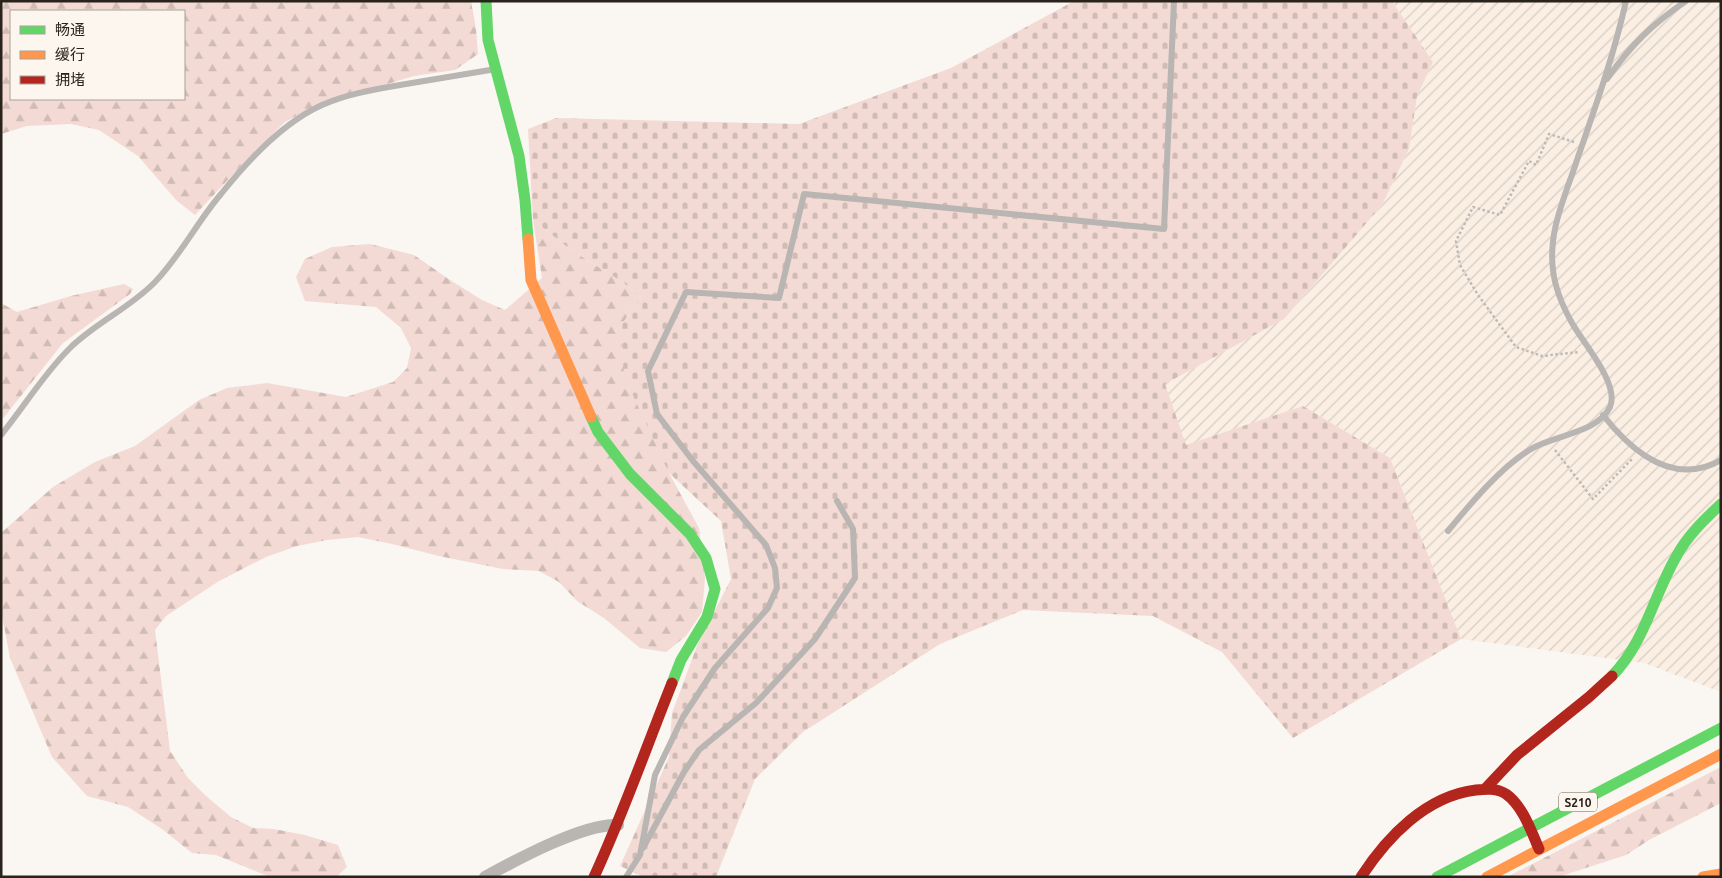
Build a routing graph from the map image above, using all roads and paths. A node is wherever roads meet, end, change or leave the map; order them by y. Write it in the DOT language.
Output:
graph roads {
  1 [pos="486,1"];
  2 [pos="1174,1"];
  3 [pos="1626,1"];
  4 [pos="1686,1"];
  5 [pos="497,69"];
  6 [pos="1602,86"];
  7 [pos="1582,144"];
  8 [pos="1589,351"];
  9 [pos="1603,415"];
  10 [pos="1,435"];
  11 [pos="1548,440"];
  12 [pos="1638,452"];
  13 [pos="1721,460"];
  14 [pos="837,500"];
  15 [pos="1721,504"];
  16 [pos="1448,531"];
  17 [pos="1721,728"];
  18 [pos="1721,754"];
  19 [pos="1486,789"];
  20 [pos="618,825"];
  21 [pos="1529,828"];
  22 [pos="1539,849"];
  23 [pos="640,855"];
  24 [pos="1721,874"];
  25 [pos="485,877"];
  26 [pos="594,877"];
  27 [pos="626,877"];
  28 [pos="1361,877"];
  29 [pos="1437,877"];
  30 [pos="1487,877"];
  31 [pos="1703,877"];
  1 -- 5 [label="street"];
  2 -- 23 [label="lane"];
  3 -- 6 [label="lane"];
  4 -- 6 [label="lane"];
  5 -- 10 [label="lane"];
  5 -- 20 [label="street"];
  6 -- 7 [label="lane"];
  7 -- 8 [label="lane"];
  7 -- 8 [label="path"];
  8 -- 9 [label="lane"];
  9 -- 11 [label="lane"];
  9 -- 12 [label="lane"];
  11 -- 12 [label="path"];
  11 -- 16 [label="lane"];
  12 -- 13 [label="lane"];
  14 -- 23 [label="lane"];
  15 -- 19 [label="street"];
  17 -- 21 [label="street, S210"];
  18 -- 22 [label="street, S210"];
  19 -- 21 [label="street"];
  19 -- 28 [label="street"];
  20 -- 25 [label="street"];
  20 -- 26 [label="street"];
  21 -- 22 [label="street"];
  21 -- 29 [label="street, S210"];
  22 -- 30 [label="street, S210"];
  23 -- 27 [label="lane"];
  24 -- 31 [label="street"];
}
